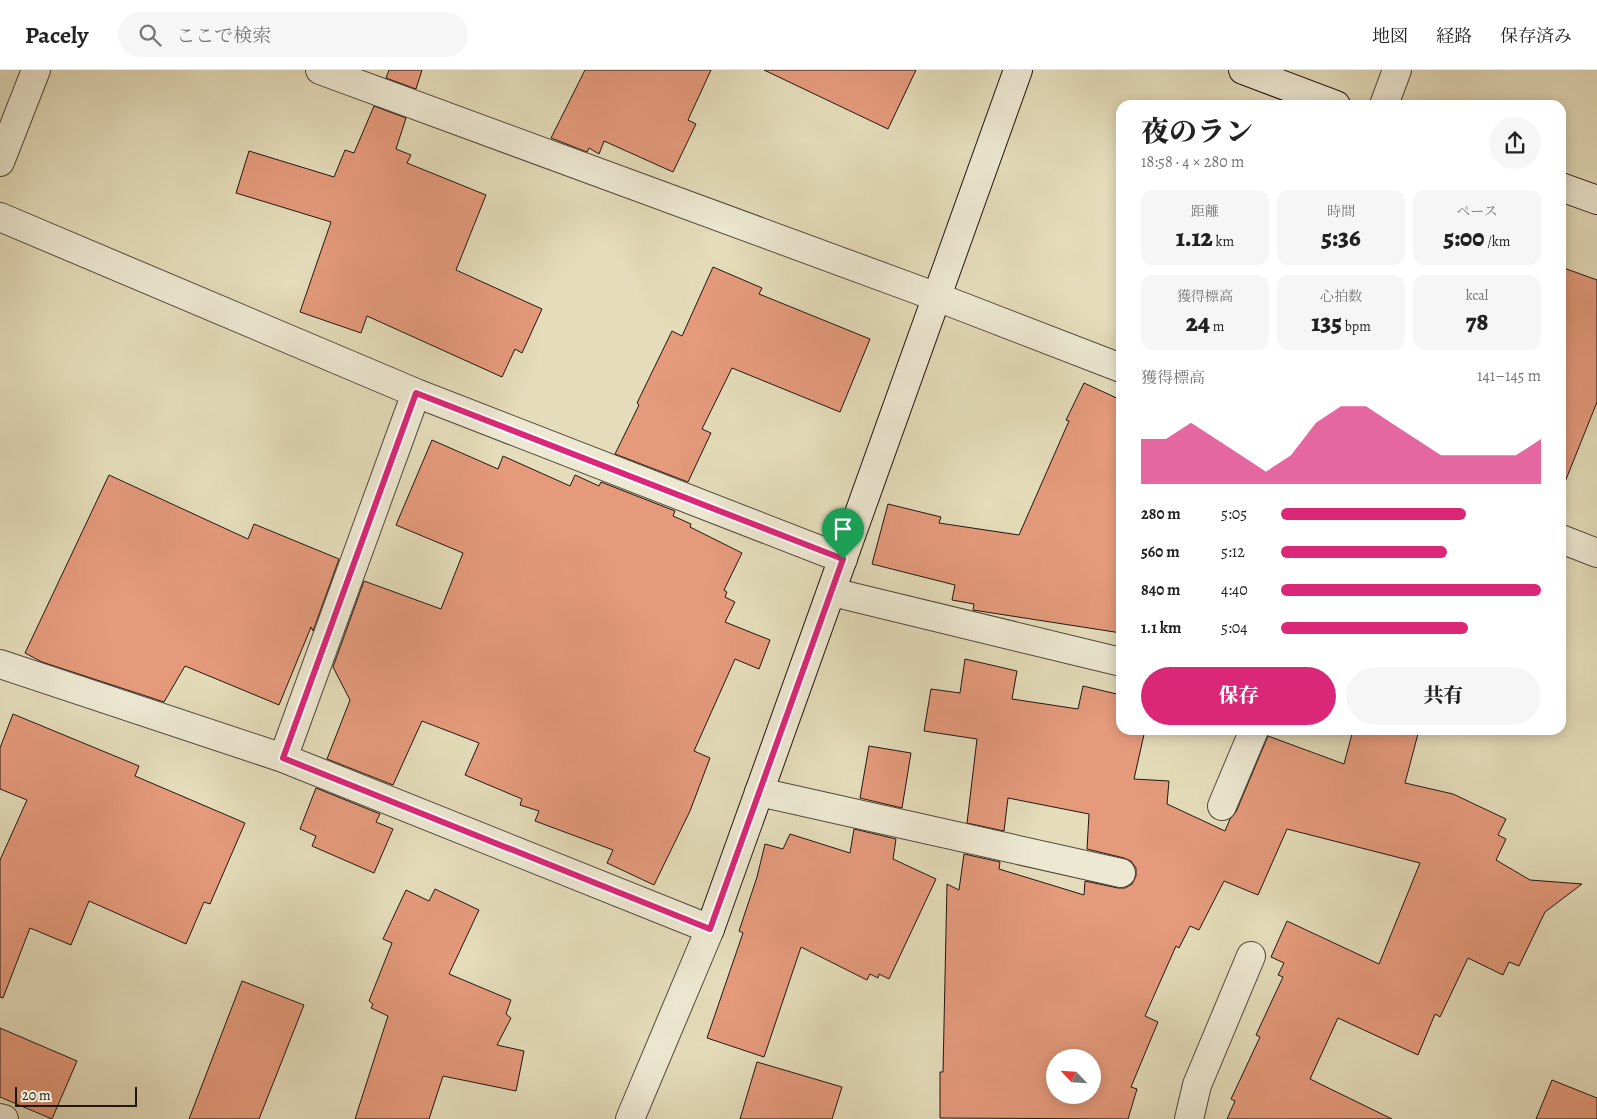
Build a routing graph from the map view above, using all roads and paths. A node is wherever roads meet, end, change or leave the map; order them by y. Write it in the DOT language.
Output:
graph roads {
  1 [pos="36,70"];
  2 [pos="320,70"];
  3 [pos="1018,70"];
  4 [pos="1242,70"];
  5 [pos="1397,70"];
  6 [pos="1323,100"];
  7 [pos="1386,100"];
  8 [pos="0,162"];
  9 [pos="1566,189"];
  10 [pos="1597,200"];
  11 [pos="0,216"];
  12 [pos="937,297"];
  13 [pos="1116,366"];
  14 [pos="416,393"];
  15 [pos="1566,541"];
  16 [pos="1597,553"];
  17 [pos="843,559"];
  18 [pos="832,592"];
  19 [pos="1116,661"];
  20 [pos="0,664"];
  21 [pos="1252,735"];
  22 [pos="283,758"];
  23 [pos="759,792"];
  24 [pos="1222,806"];
  25 [pos="1121,873"];
  26 [pos="710,929"];
  27 [pos="1251,956"];
  28 [pos="0,1118"];
  29 [pos="4,1119"];
  30 [pos="630,1119"];
  31 [pos="1189,1119"];
  1 -- 8 [label="street"];
  2 -- 12 [label="street"];
  3 -- 12 [label="street"];
  4 -- 6 [label="street"];
  5 -- 7 [label="street"];
  9 -- 10 [label="street"];
  11 -- 14 [label="street"];
  12 -- 13 [label="street"];
  12 -- 17 [label="street"];
  14 -- 17 [label="street"];
  14 -- 22 [label="street"];
  15 -- 16 [label="street"];
  17 -- 18 [label="street"];
  18 -- 19 [label="street"];
  18 -- 23 [label="street"];
  20 -- 22 [label="street"];
  21 -- 24 [label="street"];
  22 -- 26 [label="street"];
  23 -- 25 [label="street"];
  23 -- 26 [label="street"];
  26 -- 30 [label="street"];
  27 -- 31 [label="street"];
  28 -- 29 [label="street"];
}
